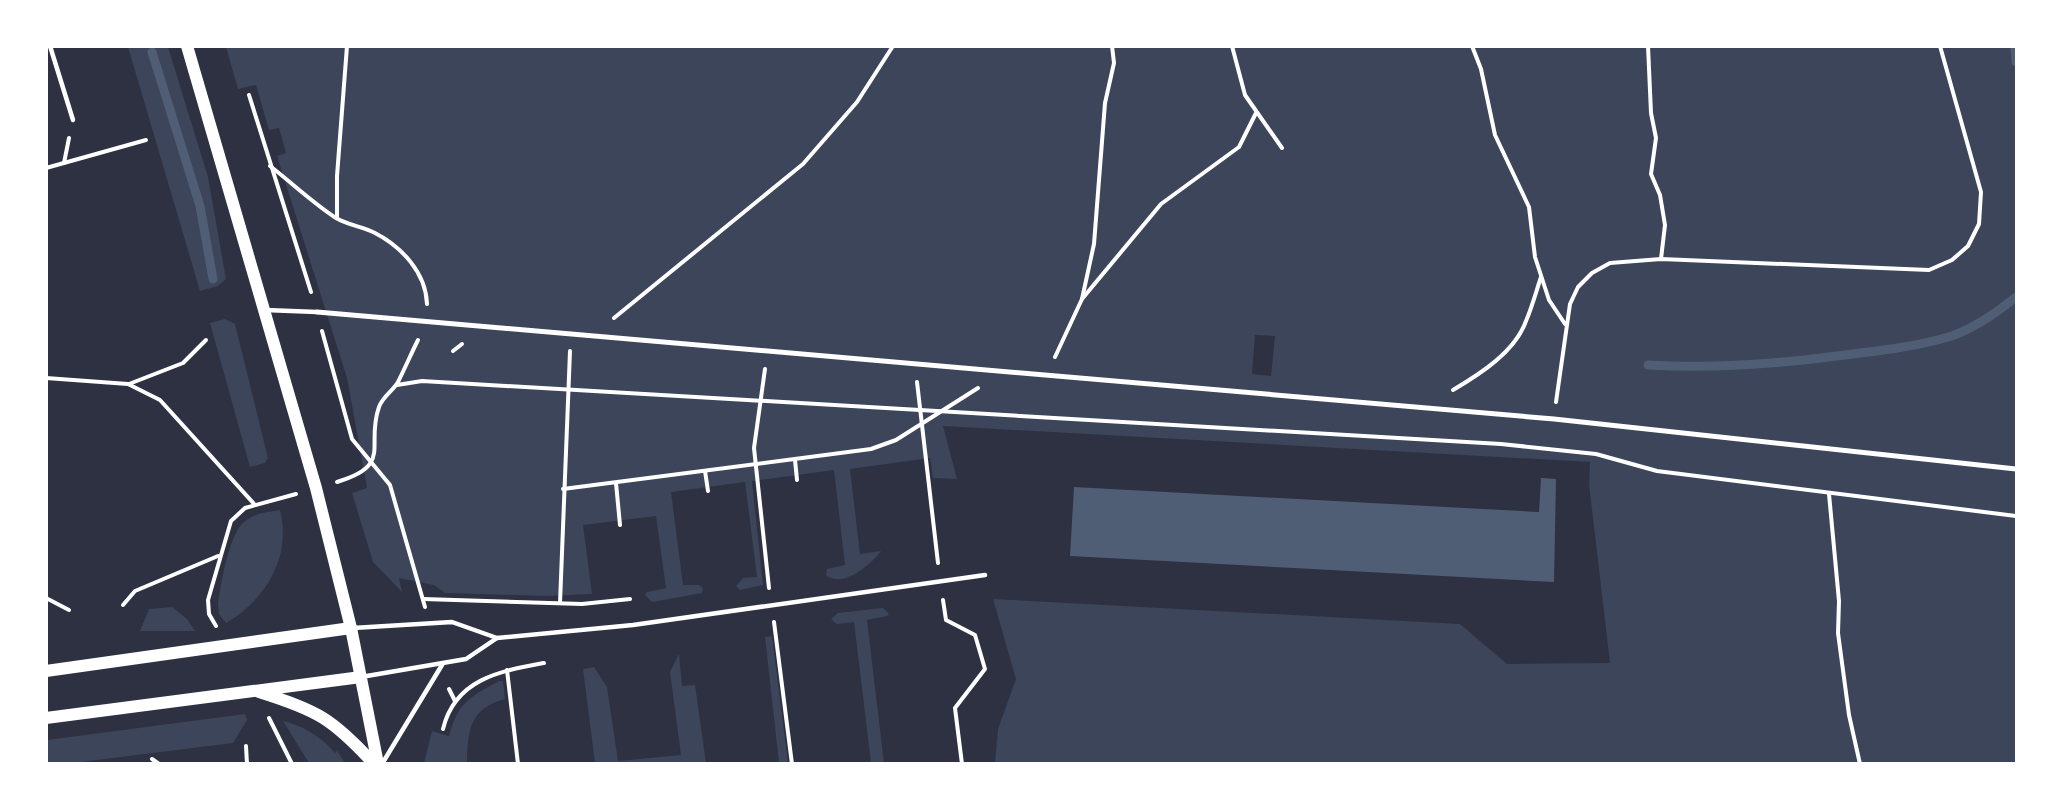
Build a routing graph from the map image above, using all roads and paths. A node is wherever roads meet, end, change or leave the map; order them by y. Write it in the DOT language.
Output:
graph roads {
  1 [pos="50,46"];
  2 [pos="187,46"];
  3 [pos="347,46"];
  4 [pos="893,46"];
  5 [pos="1112,46"];
  6 [pos="1232,46"];
  7 [pos="1472,46"];
  8 [pos="1648,46"];
  9 [pos="1940,46"];
  10 [pos="249,95"];
  11 [pos="1256,112"];
  12 [pos="72,120"];
  13 [pos="146,140"];
  14 [pos="1282,148"];
  15 [pos="64,163"];
  16 [pos="270,166"];
  17 [pos="46,168"];
  18 [pos="337,219"];
  19 [pos="1661,260"];
  20 [pos="1541,277"];
  21 [pos="1082,299"];
  22 [pos="265,310"];
  23 [pos="317,312"];
  24 [pos="427,320"];
  25 [pos="1566,325"];
  26 [pos="571,333"];
  27 [pos="593,335"];
  28 [pos="206,340"];
  29 [pos="768,350"];
  30 [pos="1003,372"];
  31 [pos="1049,375"];
  32 [pos="46,378"];
  33 [pos="128,384"];
  34 [pos="397,385"];
  35 [pos="567,390"];
  36 [pos="760,400"];
  37 [pos="1425,408"];
  38 [pos="944,410"];
  39 [pos="1554,419"];
  40 [pos="795,460"];
  41 [pos="372,463"];
  42 [pos="755,465"];
  43 [pos="2016,469"];
  44 [pos="705,471"];
  45 [pos="797,480"];
  46 [pos="341,481"];
  47 [pos="616,483"];
  48 [pos="563,489"];
  49 [pos="708,491"];
  50 [pos="1829,494"];
  51 [pos="278,499"];
  52 [pos="255,505"];
  53 [pos="2016,516"];
  54 [pos="620,525"];
  55 [pos="219,556"];
  56 [pos="985,575"];
  57 [pos="46,598"];
  58 [pos="423,599"];
  59 [pos="630,599"];
  60 [pos="560,603"];
  61 [pos="123,604"];
  62 [pos="771,605"];
  63 [pos="69,610"];
  64 [pos="429,621"];
  65 [pos="351,628"];
  66 [pos="497,638"];
  67 [pos="229,645"];
  68 [pos="544,663"];
  69 [pos="442,665"];
  70 [pos="507,670"];
  71 [pos="46,671"];
  72 [pos="361,677"];
  73 [pos="255,691"];
  74 [pos="455,701"];
  75 [pos="46,718"];
  76 [pos="443,729"];
  77 [pos="281,741"];
  78 [pos="246,746"];
  79 [pos="246,755"];
  80 [pos="152,759"];
  81 [pos="159,764"];
  82 [pos="241,764"];
  83 [pos="247,764"];
  84 [pos="292,764"];
  85 [pos="378,764"];
  86 [pos="518,764"];
  87 [pos="792,764"];
  88 [pos="1860,764"];
  1 -- 12 [label="lane"];
  2 -- 22 [label="main road"];
  3 -- 18 [label="path"];
  4 -- 27 [label="path"];
  5 -- 21 [label="path"];
  6 -- 11 [label="path"];
  7 -- 20 [label="path"];
  8 -- 19 [label="path"];
  9 -- 19 [label="path"];
  10 -- 16 [label="path"];
  11 -- 14 [label="path"];
  11 -- 21 [label="path"];
  12 -- 15 [label="path"];
  13 -- 15 [label="path"];
  15 -- 17 [label="path"];
  16 -- 18 [label="path"];
  16 -- 23 [label="path"];
  18 -- 24 [label="path"];
  19 -- 25 [label="path"];
  20 -- 25 [label="path"];
  20 -- 37 [label="path"];
  21 -- 31 [label="path"];
  22 -- 23 [label="lane"];
  22 -- 65 [label="main road"];
  23 -- 24 [label="street"];
  23 -- 41 [label="path"];
  24 -- 26 [label="street"];
  24 -- 34 [label="path"];
  25 -- 39 [label="path"];
  26 -- 27 [label="street"];
  26 -- 35 [label="path"];
  27 -- 29 [label="street"];
  28 -- 33 [label="path"];
  29 -- 30 [label="street"];
  29 -- 36 [label="path"];
  30 -- 31 [label="street"];
  30 -- 38 [label="path"];
  31 -- 37 [label="street"];
  32 -- 33 [label="path"];
  33 -- 52 [label="path"];
  34 -- 35 [label="path"];
  34 -- 41 [label="path"];
  35 -- 36 [label="path"];
  35 -- 48 [label="path"];
  36 -- 38 [label="path"];
  36 -- 42 [label="path"];
  37 -- 39 [label="street"];
  38 -- 40 [label="path"];
  38 -- 50 [label="path"];
  39 -- 43 [label="street"];
  40 -- 42 [label="path"];
  40 -- 45 [label="path"];
  41 -- 46 [label="path"];
  41 -- 58 [label="path"];
  42 -- 44 [label="path"];
  42 -- 62 [label="path"];
  44 -- 47 [label="path"];
  44 -- 49 [label="path"];
  47 -- 48 [label="path"];
  47 -- 54 [label="path"];
  48 -- 60 [label="path"];
  50 -- 53 [label="path"];
  50 -- 88 [label="path"];
  51 -- 52 [label="path"];
  52 -- 55 [label="path"];
  55 -- 61 [label="path"];
  55 -- 67 [label="path"];
  56 -- 62 [label="lane"];
  57 -- 63 [label="path"];
  58 -- 60 [label="path"];
  58 -- 64 [label="path"];
  59 -- 60 [label="path"];
  62 -- 66 [label="lane"];
  62 -- 87 [label="path"];
  64 -- 65 [label="lane"];
  64 -- 66 [label="lane"];
  65 -- 67 [label="main road"];
  65 -- 72 [label="main road"];
  66 -- 69 [label="lane"];
  67 -- 71 [label="main road"];
  68 -- 70 [label="path"];
  69 -- 72 [label="lane"];
  69 -- 74 [label="path"];
  69 -- 85 [label="lane"];
  70 -- 74 [label="path"];
  70 -- 86 [label="path"];
  72 -- 73 [label="main road"];
  72 -- 85 [label="main road"];
  73 -- 75 [label="main road"];
  73 -- 85 [label="main road"];
  74 -- 76 [label="path"];
  77 -- 84 [label="path"];
  78 -- 79 [label="path"];
  79 -- 82 [label="path"];
  79 -- 83 [label="path"];
  80 -- 81 [label="path"];
}
